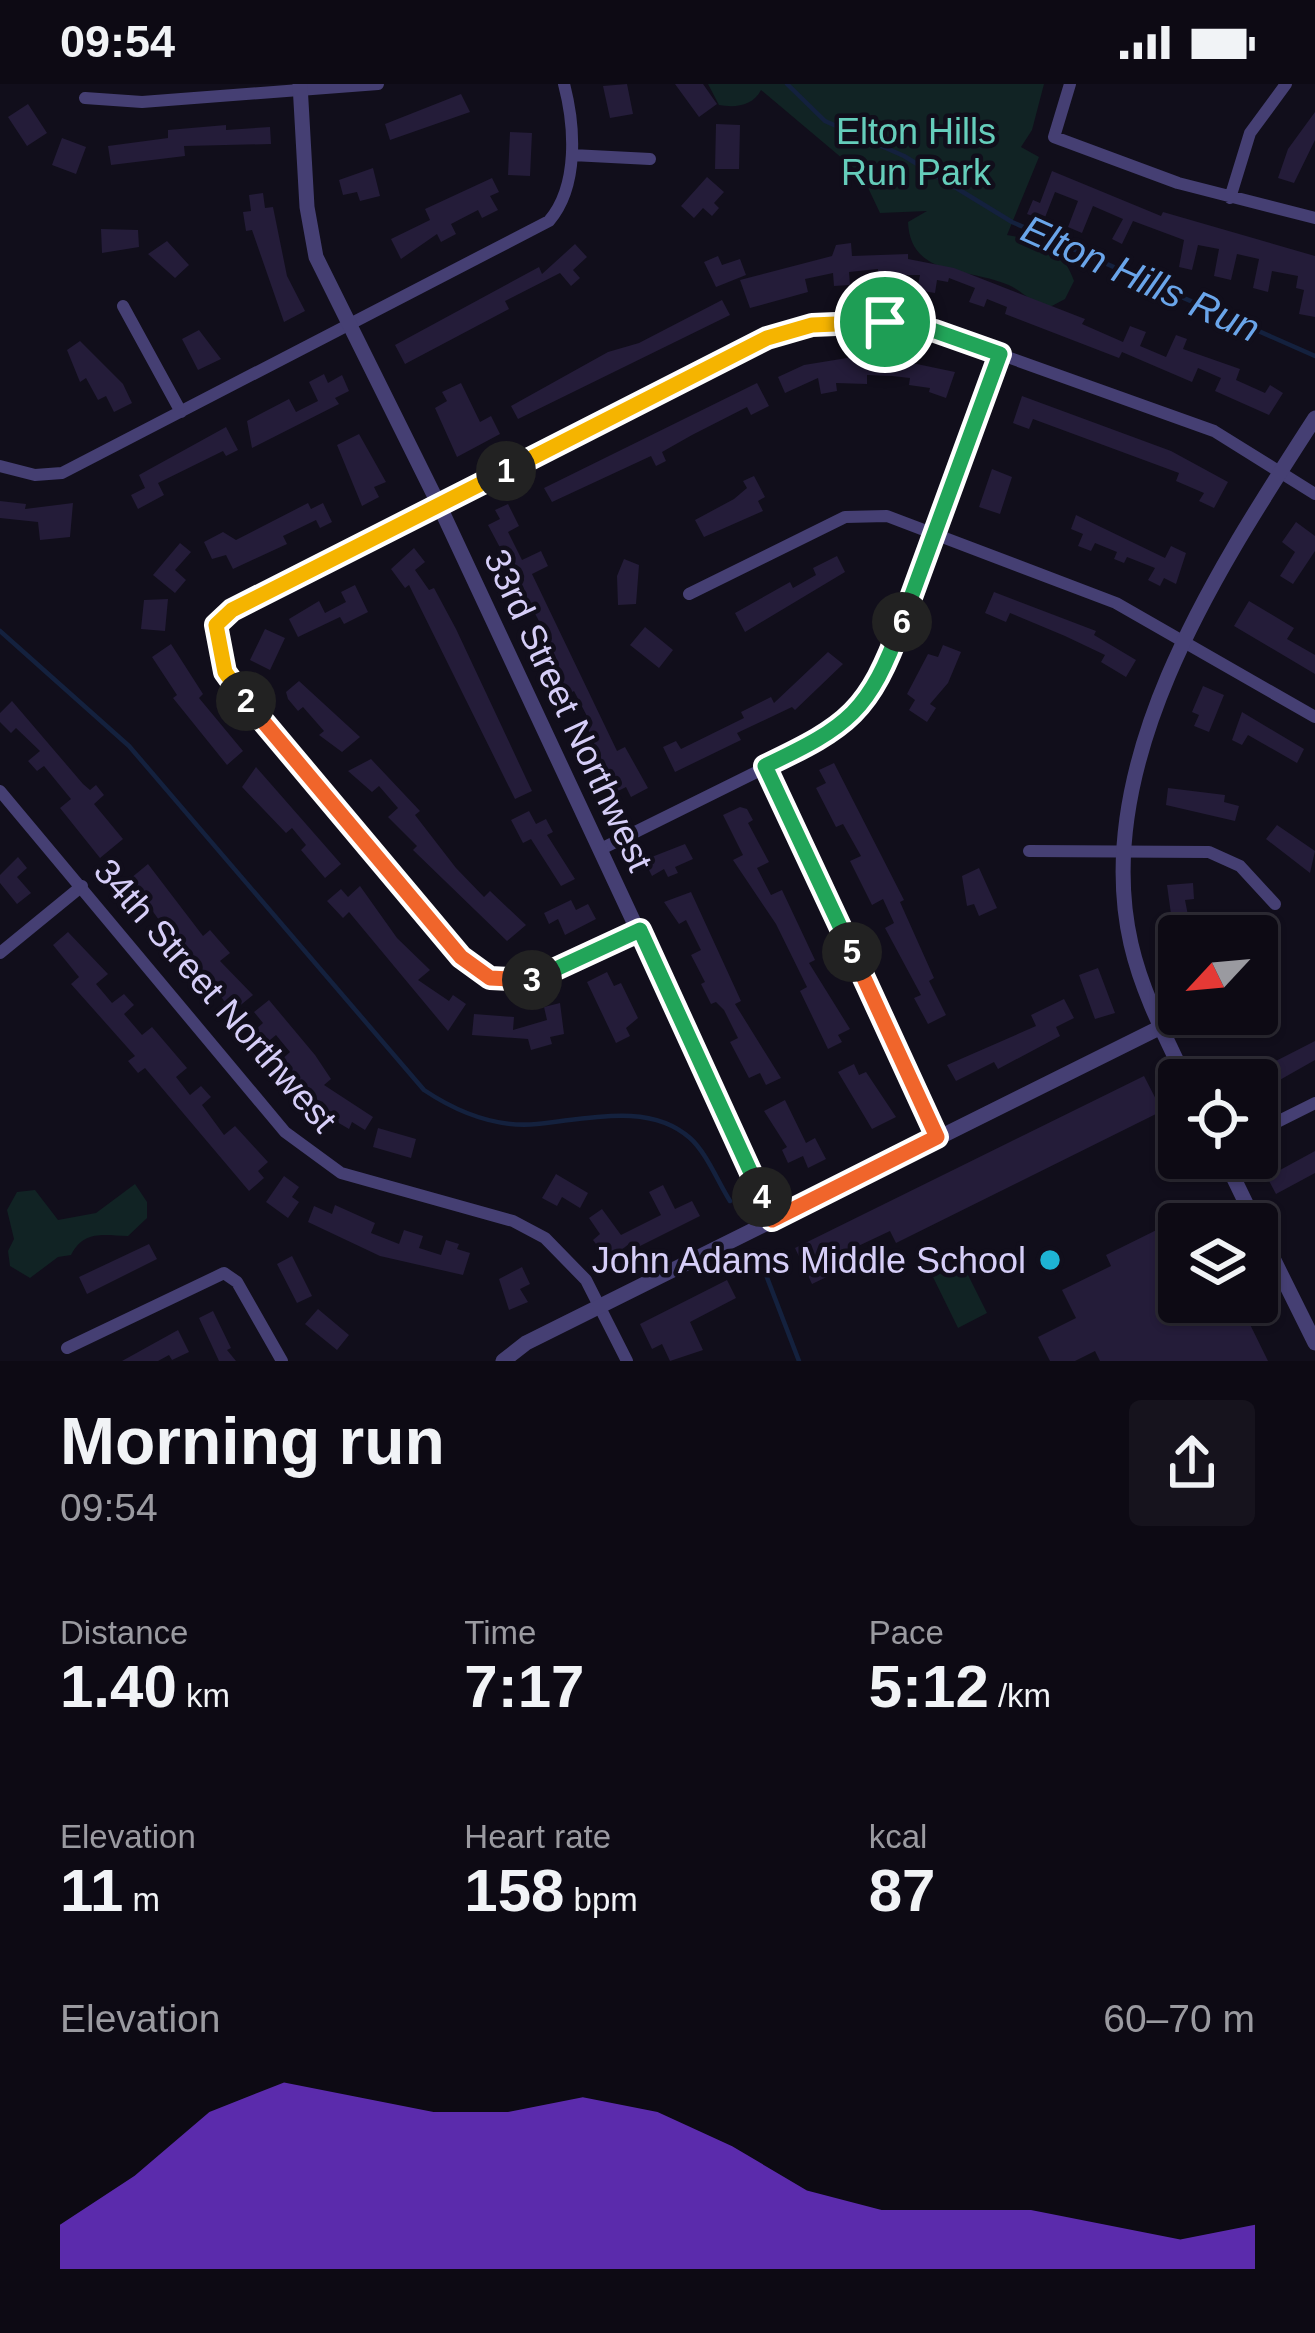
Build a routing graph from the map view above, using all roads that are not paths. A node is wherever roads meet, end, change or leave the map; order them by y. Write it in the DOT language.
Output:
graph roads {
  1 [pos="378,84"];
  2 [pos="564,84"];
  3 [pos="1070,84"];
  4 [pos="1286,84"];
  5 [pos="300,87"];
  6 [pos="85,98"];
  7 [pos="572,154"];
  8 [pos="650,158"];
  9 [pos="1230,198"];
  10 [pos="1315,218"];
  11 [pos="123,306"];
  12 [pos="350,327"];
  13 [pos="1000,354"];
  14 [pos="181,412"];
  15 [pos="1315,418"];
  16 [pos="0,466"];
  17 [pos="1281,471"];
  18 [pos="1315,494"];
  19 [pos="439,505"];
  20 [pos="934,532"];
  21 [pos="689,595"];
  22 [pos="1186,640"];
  23 [pos="1315,717"];
  24 [pos="765,766"];
  25 [pos="0,791"];
  26 [pos="602,849"];
  27 [pos="1124,850"];
  28 [pos="1029,851"];
  29 [pos="82,886"];
  30 [pos="1275,904"];
  31 [pos="640,930"];
  32 [pos="0,953"];
  33 [pos="1158,1019"];
  34 [pos="1158,1028"];
  35 [pos="1315,1103"];
  36 [pos="1278,1122"];
  37 [pos="937,1137"];
  38 [pos="772,1220"];
  39 [pos="1278,1260"];
  40 [pos="601,1306"];
  41 [pos="1307,1308"];
  42 [pos="1315,1343"];
  43 [pos="68,1348"];
  44 [pos="282,1361"];
  45 [pos="503,1361"];
  46 [pos="627,1361"];
  1 -- 5 [label="street"];
  2 -- 7 [label="street"];
  3 -- 9 [label="street"];
  4 -- 9 [label="street"];
  5 -- 6 [label="street"];
  5 -- 12 [label="street, 33rd Street Northwest"];
  7 -- 8 [label="street"];
  7 -- 12 [label="street"];
  9 -- 10 [label="street"];
  11 -- 14 [label="street"];
  12 -- 14 [label="street"];
  12 -- 19 [label="street, 33rd Street Northwest"];
  13 -- 17 [label="street"];
  13 -- 19 [label="street"];
  13 -- 20 [label="street"];
  14 -- 16 [label="street"];
  15 -- 17 [label="street"];
  17 -- 18 [label="street"];
  17 -- 22 [label="street"];
  19 -- 26 [label="street, 33rd Street Northwest"];
  19 -- 31 [label="street"];
  20 -- 21 [label="street"];
  20 -- 22 [label="street"];
  20 -- 24 [label="street"];
  22 -- 23 [label="street"];
  22 -- 27 [label="street"];
  24 -- 26 [label="street"];
  24 -- 37 [label="street"];
  25 -- 29 [label="street, 34th Street Northwest"];
  26 -- 31 [label="street, 33rd Street Northwest"];
  27 -- 28 [label="street"];
  27 -- 30 [label="street"];
  27 -- 33 [label="street"];
  29 -- 32 [label="street"];
  29 -- 40 [label="street, 34th Street Northwest"];
  31 -- 38 [label="street, 33rd Street Northwest"];
  34 -- 37 [label="street"];
  35 -- 36 [label="street"];
  37 -- 38 [label="street"];
  38 -- 40 [label="street"];
  39 -- 41 [label="street"];
  40 -- 45 [label="street"];
  40 -- 46 [label="street, 34th Street Northwest"];
  41 -- 42 [label="street"];
  43 -- 44 [label="street"];
}
